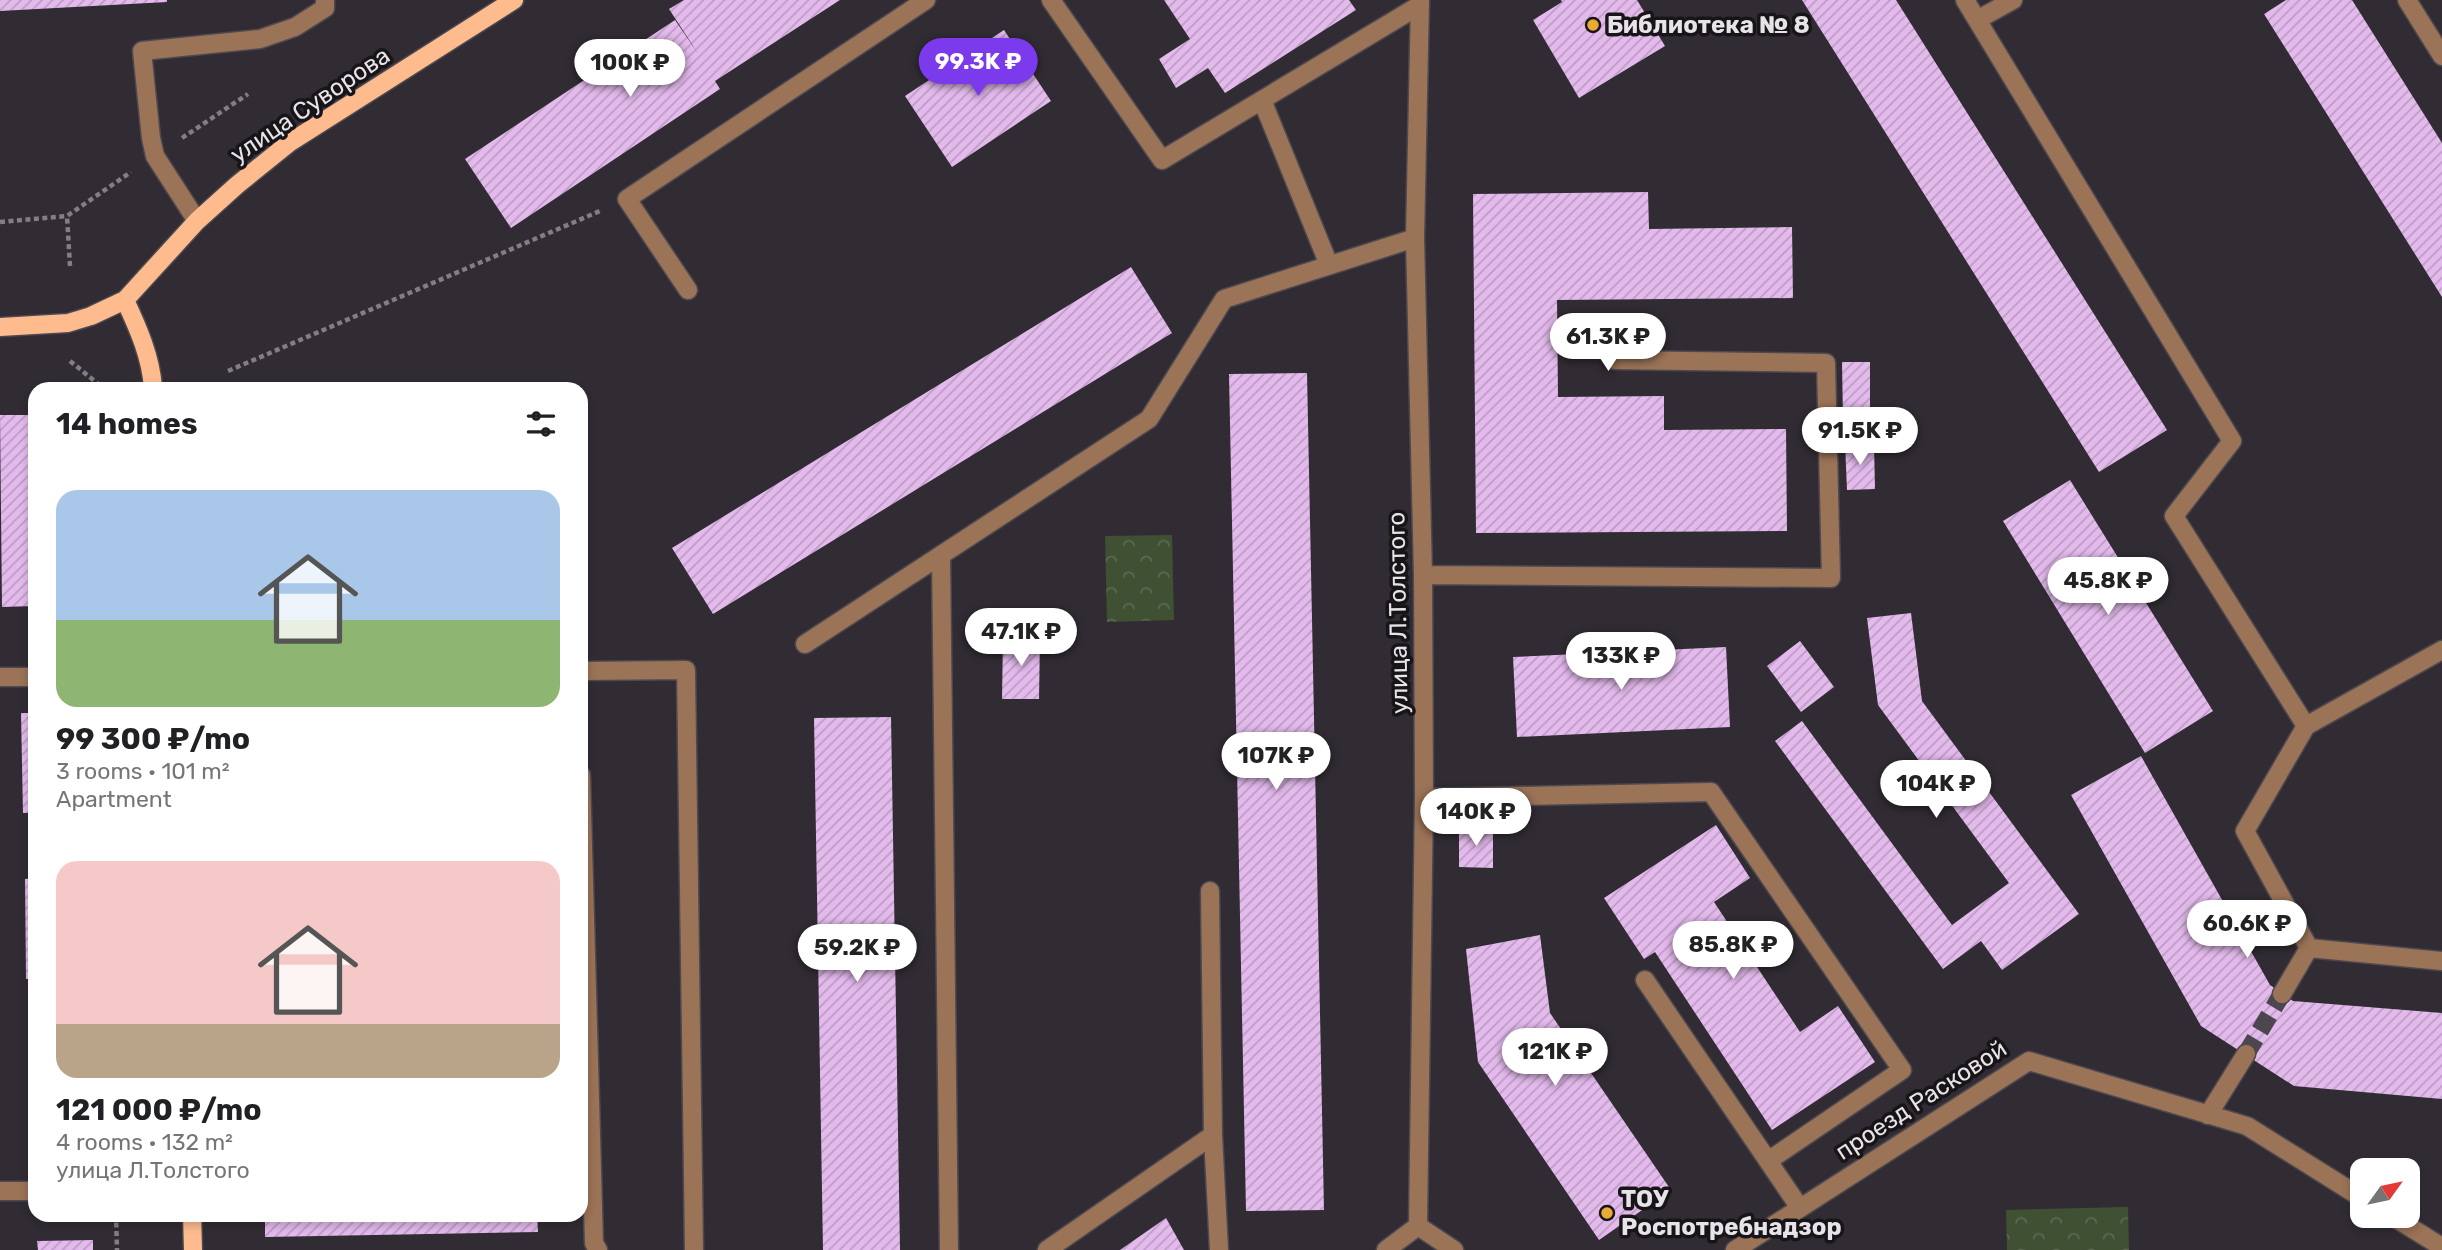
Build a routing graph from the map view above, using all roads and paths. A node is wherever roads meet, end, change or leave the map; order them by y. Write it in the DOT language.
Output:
graph roads {
  1 [pos="325,0"];
  2 [pos="514,0"];
  3 [pos="926,0"];
  4 [pos="1051,0"];
  5 [pos="1965,0"];
  6 [pos="2012,0"];
  7 [pos="2407,0"];
  8 [pos="1420,3"];
  9 [pos="1977,20"];
  10 [pos="2442,56"];
  11 [pos="1262,100"];
  12 [pos="626,199"];
  13 [pos="67,216"];
  14 [pos="197,221"];
  15 [pos="0,222"];
  16 [pos="1415,238"];
  17 [pos="1329,265"];
  18 [pos="688,290"];
  19 [pos="125,300"];
  20 [pos="0,327"];
  21 [pos="1615,360"];
  22 [pos="70,361"];
  23 [pos="228,371"];
  24 [pos="96,382"];
  25 [pos="152,382"];
  26 [pos="941,555"];
  27 [pos="1423,576"];
  28 [pos="805,644"];
  29 [pos="2442,650"];
  30 [pos="588,671"];
  31 [pos="0,677"];
  32 [pos="28,677"];
  33 [pos="2306,726"];
  34 [pos="1424,798"];
  35 [pos="1210,891"];
  36 [pos="2309,948"];
  37 [pos="2442,961"];
  38 [pos="1645,980"];
  39 [pos="2282,994"];
  40 [pos="588,1027"];
  41 [pos="2246,1054"];
  42 [pos="2208,1115"];
  43 [pos="1213,1135"];
  44 [pos="1768,1161"];
  45 [pos="2350,1190"];
  46 [pos="0,1191"];
  47 [pos="28,1191"];
  48 [pos="1800,1208"];
  49 [pos="116,1222"];
  50 [pos="192,1222"];
  51 [pos="1418,1226"];
  52 [pos="2411,1228"];
  53 [pos="2442,1248"];
  54 [pos="117,1250"];
  55 [pos="193,1250"];
  56 [pos="598,1250"];
  57 [pos="694,1250"];
  58 [pos="949,1250"];
  59 [pos="1047,1250"];
  60 [pos="1219,1250"];
  61 [pos="1386,1250"];
  62 [pos="1454,1250"];
  63 [pos="1735,1250"];
  1 -- 14 [label="street"];
  2 -- 14 [label="main road, улица Суворова"];
  3 -- 12 [label="street"];
  4 -- 11 [label="street"];
  5 -- 9 [label="street"];
  6 -- 9 [label="street"];
  7 -- 10 [label="street"];
  8 -- 11 [label="street"];
  8 -- 16 [label="street, улица Л.Толстого"];
  9 -- 33 [label="street"];
  11 -- 17 [label="street"];
  12 -- 18 [label="street"];
  12 -- 23 [label="path"];
  13 -- 15 [label="path"];
  14 -- 19 [label="main road, улица Суворова"];
  16 -- 17 [label="street"];
  16 -- 27 [label="street, улица Л.Толстого"];
  17 -- 26 [label="street"];
  19 -- 20 [label="main road, улица Суворова"];
  19 -- 25 [label="main road"];
  21 -- 27 [label="street"];
  22 -- 24 [label="path"];
  26 -- 28 [label="street"];
  26 -- 58 [label="street"];
  27 -- 34 [label="street, улица Л.Толстого"];
  29 -- 33 [label="street"];
  30 -- 57 [label="street"];
  31 -- 32 [label="street"];
  33 -- 36 [label="street"];
  34 -- 44 [label="street"];
  34 -- 51 [label="street, улица Л.Толстого"];
  35 -- 43 [label="street"];
  36 -- 37 [label="street"];
  36 -- 39 [label="street"];
  38 -- 44 [label="street"];
  40 -- 56 [label="street"];
  41 -- 42 [label="street"];
  42 -- 45 [label="street"];
  42 -- 48 [label="street, проезд Расковой"];
  43 -- 59 [label="street"];
  43 -- 60 [label="street"];
  44 -- 48 [label="street"];
  46 -- 47 [label="street"];
  48 -- 63 [label="street, проезд Расковой"];
  49 -- 54 [label="path"];
  50 -- 55 [label="main road"];
  51 -- 61 [label="street"];
  51 -- 62 [label="street"];
  52 -- 53 [label="street"];
}
